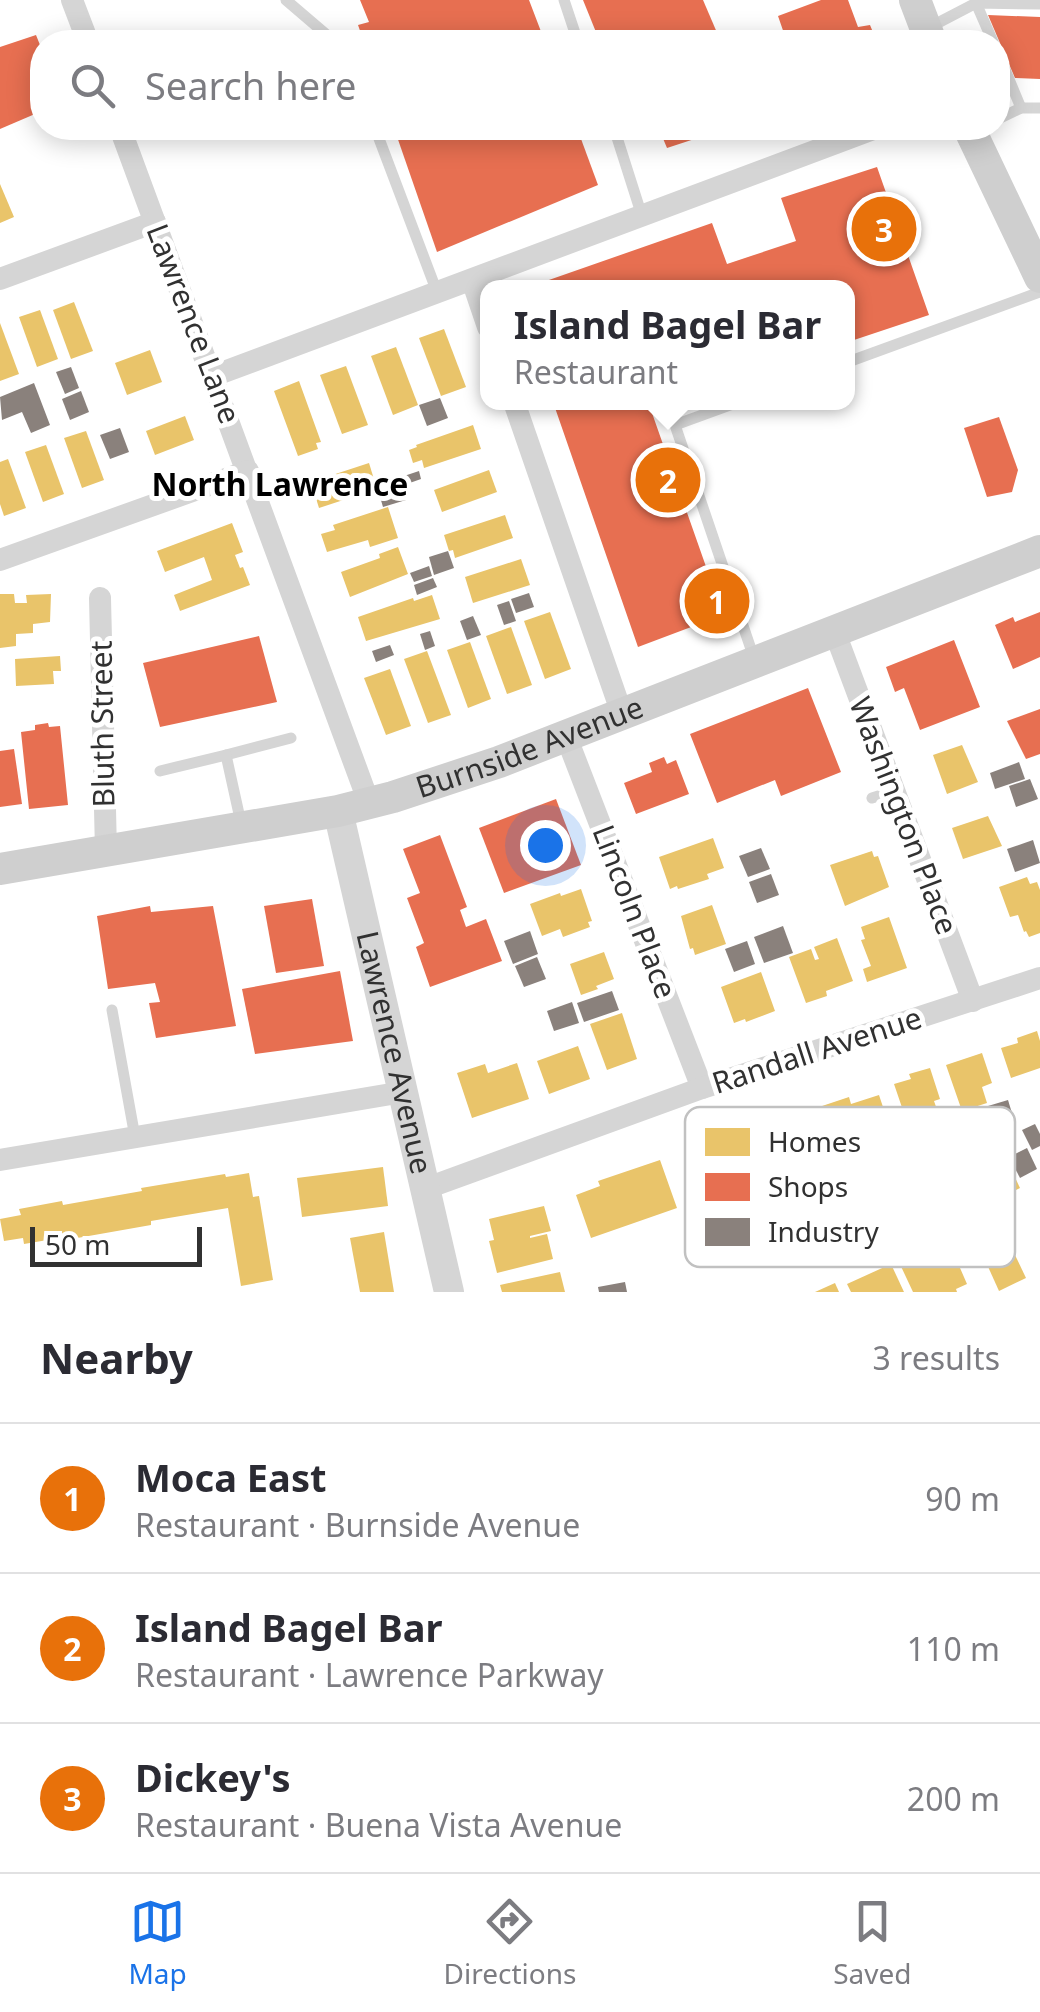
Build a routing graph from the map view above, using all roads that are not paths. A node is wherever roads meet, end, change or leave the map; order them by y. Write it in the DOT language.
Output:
graph roads {
  1 [pos="72,0"];
  2 [pos="286,0"];
  3 [pos="564,0"];
  4 [pos="976,3"];
  5 [pos="1040,4"];
  6 [pos="924,24"];
  7 [pos="83,30"];
  8 [pos="321,30"];
  9 [pos="574,30"];
  10 [pos="988,30"];
  11 [pos="1010,80"];
  12 [pos="1022,108"];
  13 [pos="1040,108"];
  14 [pos="1010,113"];
  15 [pos="124,140"];
  16 [pos="380,140"];
  17 [pos="618,140"];
  18 [pos="844,140"];
  19 [pos="985,140"];
  20 [pos="642,216"];
  21 [pos="155,222"];
  22 [pos="1040,277"];
  23 [pos="0,279"];
  24 [pos="472,280"];
  25 [pos="438,292"];
  26 [pos="1040,292"];
  27 [pos="480,303"];
  28 [pos="855,359"];
  29 [pos="213,376"];
  30 [pos="517,410"];
  31 [pos="716,410"];
  32 [pos="248,471"];
  33 [pos="1040,551"];
  34 [pos="0,560"];
  35 [pos="100,598"];
  36 [pos="834,630"];
  37 [pos="755,661"];
  38 [pos="622,714"];
  39 [pos="566,736"];
  40 [pos="292,738"];
  41 [pos="226,756"];
  42 [pos="160,771"];
  43 [pos="354,807"];
  44 [pos="242,828"];
  45 [pos="106,850"];
  46 [pos="0,869"];
  47 [pos="1040,978"];
  48 [pos="973,1001"];
  49 [pos="112,1010"];
  50 [pos="702,1088"];
  51 [pos="403,1092"];
  52 [pos="135,1137"];
  53 [pos="0,1160"];
  54 [pos="426,1188"];
  55 [pos="449,1292"];
  1 -- 7 [label="street"];
  2 -- 8 [label="lane"];
  3 -- 9 [label="lane"];
  4 -- 5 [label="lane"];
  4 -- 6 [label="lane"];
  4 -- 10 [label="lane"];
  11 -- 12 [label="lane"];
  12 -- 13 [label="lane"];
  12 -- 14 [label="lane"];
  15 -- 21 [label="street, Lawrence Lane"];
  16 -- 25 [label="lane"];
  17 -- 20 [label="lane"];
  18 -- 20 [label="street"];
  19 -- 22 [label="main road"];
  20 -- 24 [label="street"];
  21 -- 23 [label="street"];
  21 -- 29 [label="street, Lawrence Lane"];
  24 -- 25 [label="street"];
  24 -- 27 [label="street"];
  25 -- 29 [label="street"];
  26 -- 28 [label="lane"];
  29 -- 32 [label="street, Lawrence Lane"];
  30 -- 38 [label="street"];
  31 -- 37 [label="lane"];
  32 -- 34 [label="street"];
  32 -- 43 [label="street, Lawrence Lane"];
  33 -- 36 [label="main road, Burnside Avenue"];
  35 -- 45 [label="street, Bluth Street"];
  36 -- 37 [label="main road, Burnside Avenue"];
  36 -- 48 [label="street, Washington Place"];
  37 -- 38 [label="main road, Burnside Avenue"];
  38 -- 39 [label="main road, Burnside Avenue"];
  39 -- 43 [label="main road, Burnside Avenue"];
  39 -- 50 [label="street, Lincoln Place"];
  40 -- 41 [label="lane"];
  41 -- 42 [label="lane"];
  41 -- 44 [label="lane"];
  43 -- 44 [label="main road, Burnside Avenue"];
  43 -- 51 [label="street, Lawrence Avenue"];
  44 -- 45 [label="main road, Burnside Avenue"];
  45 -- 46 [label="main road, Burnside Avenue"];
  47 -- 48 [label="street, Randall Avenue"];
  48 -- 50 [label="street, Randall Avenue"];
  49 -- 52 [label="lane"];
  50 -- 54 [label="street, Randall Avenue"];
  51 -- 52 [label="street"];
  51 -- 54 [label="street, Lawrence Avenue"];
  52 -- 53 [label="street"];
  54 -- 55 [label="street, Lawrence Avenue"];
}
